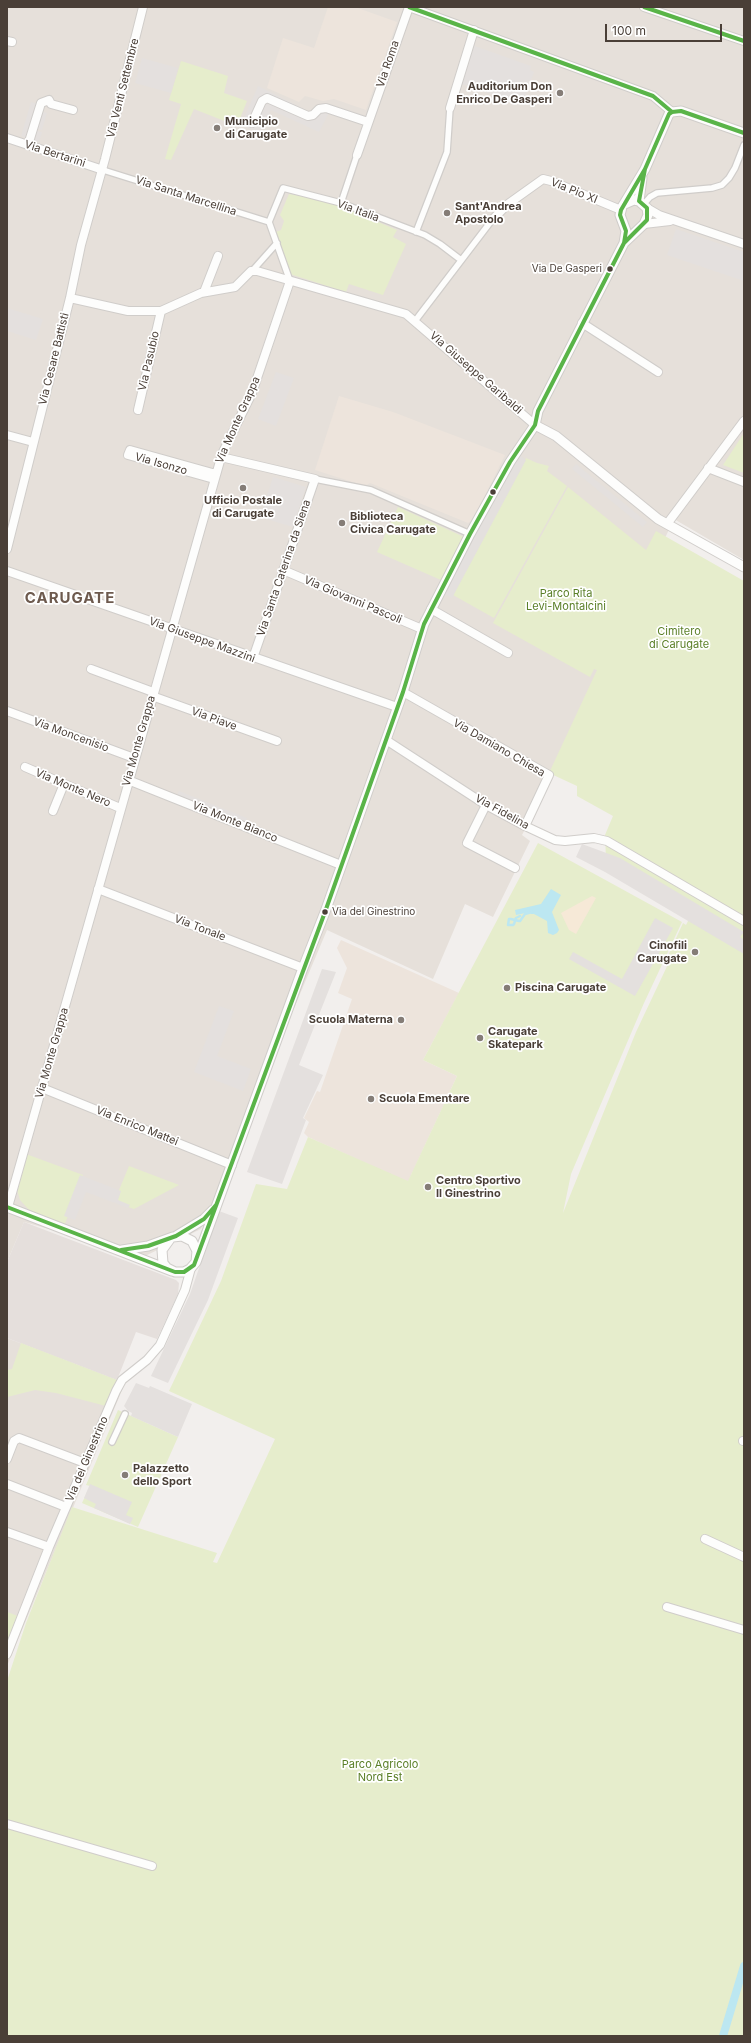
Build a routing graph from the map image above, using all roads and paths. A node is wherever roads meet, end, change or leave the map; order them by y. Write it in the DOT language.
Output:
graph roads {
  1 [pos="143,7"];
  2 [pos="409,7"];
  3 [pos="644,7"];
  4 [pos="474,30"];
  5 [pos="744,41"];
  6 [pos="450,108"];
  7 [pos="73,110"];
  8 [pos="672,112"];
  9 [pos="368,122"];
  10 [pos="252,123"];
  11 [pos="744,133"];
  12 [pos="7,138"];
  13 [pos="28,145"];
  14 [pos="744,145"];
  15 [pos="357,155"];
  16 [pos="645,169"];
  17 [pos="103,170"];
  18 [pos="341,204"];
  19 [pos="643,204"];
  20 [pos="623,207"];
  21 [pos="492,220"];
  22 [pos="674,220"];
  23 [pos="269,222"];
  24 [pos="625,224"];
  25 [pos="642,226"];
  26 [pos="416,232"];
  27 [pos="276,243"];
  28 [pos="624,243"];
  29 [pos="744,244"];
  30 [pos="218,256"];
  31 [pos="461,260"];
  32 [pos="253,270"];
  33 [pos="290,281"];
  34 [pos="204,292"];
  35 [pos="70,298"];
  36 [pos="161,311"];
  37 [pos="415,321"];
  38 [pos="582,322"];
  39 [pos="658,372"];
  40 [pos="138,410"];
  41 [pos="744,422"];
  42 [pos="535,425"];
  43 [pos="7,435"];
  44 [pos="33,442"];
  45 [pos="221,456"];
  46 [pos="708,468"];
  47 [pos="215,477"];
  48 [pos="315,479"];
  49 [pos="744,482"];
  50 [pos="10,518"];
  51 [pos="667,524"];
  52 [pos="470,534"];
  53 [pos="7,549"];
  54 [pos="744,567"];
  55 [pos="283,570"];
  56 [pos="7,571"];
  57 [pos="431,609"];
  58 [pos="171,628"];
  59 [pos="422,629"];
  60 [pos="508,653"];
  61 [pos="253,658"];
  62 [pos="91,669"];
  63 [pos="403,692"];
  64 [pos="153,694"];
  65 [pos="397,707"];
  66 [pos="7,712"];
  67 [pos="386,740"];
  68 [pos="277,741"];
  69 [pos="134,758"];
  70 [pos="25,767"];
  71 [pos="128,780"];
  72 [pos="64,784"];
  73 [pos="486,805"];
  74 [pos="120,808"];
  75 [pos="53,811"];
  76 [pos="525,826"];
  77 [pos="341,865"];
  78 [pos="515,868"];
  79 [pos="98,889"];
  80 [pos="744,921"];
  81 [pos="303,968"];
  82 [pos="42,1088"];
  83 [pos="232,1165"];
  84 [pos="217,1204"];
  85 [pos="7,1207"];
  86 [pos="173,1238"];
  87 [pos="121,1250"];
  88 [pos="190,1270"];
  89 [pos="172,1271"];
  90 [pos="125,1414"];
  91 [pos="112,1442"];
  92 [pos="7,1459"];
  93 [pos="85,1463"];
  94 [pos="7,1484"];
  95 [pos="66,1507"];
  96 [pos="7,1532"];
  97 [pos="705,1539"];
  98 [pos="49,1547"];
  99 [pos="744,1557"];
  100 [pos="667,1607"];
  101 [pos="7,1630"];
  102 [pos="744,1630"];
  103 [pos="16,1633"];
  104 [pos="7,1654"];
  105 [pos="7,1824"];
  106 [pos="152,1866"];
  1 -- 17 [label="street, Via Venti Settembre"];
  2 -- 4 [label="street"];
  2 -- 9 [label="street, Via Roma"];
  3 -- 5 [label="street"];
  4 -- 6 [label="street"];
  4 -- 8 [label="street"];
  6 -- 26 [label="street"];
  7 -- 13 [label="street"];
  8 -- 11 [label="street"];
  8 -- 16 [label="street"];
  9 -- 10 [label="street"];
  9 -- 15 [label="street, Via Roma"];
  12 -- 13 [label="street, Via Bertarini"];
  13 -- 17 [label="street, Via Bertarini"];
  14 -- 19 [label="street"];
  15 -- 18 [label="street, Via Roma"];
  16 -- 19 [label="street"];
  16 -- 20 [label="street"];
  17 -- 23 [label="street, Via Santa Marcellina"];
  17 -- 35 [label="street, Via Cesare Battisti"];
  18 -- 23 [label="street, Via Italia"];
  18 -- 26 [label="street, Via Italia"];
  19 -- 20 [label="street"];
  19 -- 22 [label="street"];
  19 -- 25 [label="street"];
  20 -- 21 [label="street, Via Pio XI"];
  20 -- 24 [label="street"];
  21 -- 31 [label="street"];
  22 -- 25 [label="street"];
  22 -- 29 [label="street"];
  23 -- 27 [label="street"];
  24 -- 25 [label="street"];
  24 -- 28 [label="street"];
  25 -- 28 [label="street"];
  26 -- 31 [label="street, Via Italia"];
  27 -- 32 [label="street"];
  27 -- 33 [label="street"];
  28 -- 38 [label="street"];
  30 -- 34 [label="street"];
  31 -- 37 [label="street"];
  32 -- 33 [label="street, Via Giuseppe Garibaldi"];
  32 -- 34 [label="street"];
  33 -- 37 [label="street, Via Giuseppe Garibaldi"];
  33 -- 45 [label="street, Via Monte Grappa"];
  34 -- 36 [label="street"];
  35 -- 36 [label="street"];
  35 -- 44 [label="street, Via Cesare Battisti"];
  36 -- 40 [label="street, Via Pasubio"];
  37 -- 42 [label="street, Via Giuseppe Garibaldi"];
  38 -- 39 [label="street"];
  38 -- 42 [label="street"];
  41 -- 46 [label="street"];
  42 -- 51 [label="street, Via Giuseppe Garibaldi"];
  42 -- 52 [label="street"];
  43 -- 44 [label="street"];
  44 -- 50 [label="street, Via Cesare Battisti"];
  45 -- 47 [label="street, Via Monte Grappa"];
  45 -- 48 [label="street"];
  46 -- 49 [label="street"];
  46 -- 51 [label="street"];
  47 -- 47 [label="street, Via Isonzo"];
  47 -- 58 [label="street, Via Monte Grappa"];
  48 -- 52 [label="street"];
  48 -- 55 [label="street, Via Santa Caterina da Siena"];
  50 -- 53 [label="street, Via Cesare Battisti"];
  51 -- 54 [label="street, Via Giuseppe Garibaldi"];
  52 -- 57 [label="street"];
  55 -- 59 [label="street, Via Giovanni Pascoli"];
  55 -- 61 [label="street, Via Santa Caterina da Siena"];
  56 -- 58 [label="street, Via Giuseppe Mazzini"];
  57 -- 59 [label="street"];
  57 -- 60 [label="street"];
  58 -- 61 [label="street, Via Giuseppe Mazzini"];
  58 -- 64 [label="street, Via Monte Grappa"];
  59 -- 63 [label="street"];
  61 -- 65 [label="street, Via Giuseppe Mazzini"];
  62 -- 64 [label="street, Via Piave"];
  63 -- 65 [label="street"];
  63 -- 76 [label="street, Via Damiano Chiesa"];
  64 -- 68 [label="street, Via Piave"];
  64 -- 69 [label="street, Via Monte Grappa"];
  65 -- 67 [label="street"];
  66 -- 69 [label="street, Via Moncenisio"];
  67 -- 73 [label="street, Via Fidelina"];
  67 -- 77 [label="street, Via del Ginestrino"];
  69 -- 71 [label="street, Via Monte Grappa"];
  70 -- 72 [label="street, Via Monte Nero"];
  71 -- 74 [label="street, Via Monte Grappa"];
  71 -- 77 [label="street, Via Monte Bianco"];
  72 -- 74 [label="street, Via Monte Nero"];
  72 -- 75 [label="street"];
  73 -- 76 [label="street, Via Fidelina"];
  73 -- 78 [label="street"];
  74 -- 79 [label="street, Via Monte Grappa"];
  76 -- 80 [label="street, Via Fidelina"];
  77 -- 81 [label="street, Via del Ginestrino"];
  79 -- 81 [label="street, Via Tonale"];
  79 -- 82 [label="street, Via Monte Grappa"];
  81 -- 83 [label="street, Via del Ginestrino"];
  82 -- 83 [label="street, Via Enrico Mattei"];
  82 -- 85 [label="street, Via Monte Grappa"];
  83 -- 84 [label="street, Via del Ginestrino"];
  84 -- 86 [label="street, Via del Ginestrino"];
  84 -- 88 [label="street, Via del Ginestrino"];
  85 -- 87 [label="street"];
  86 -- 87 [label="street, Via del Ginestrino"];
  86 -- 88 [label="street"];
  86 -- 89 [label="street"];
  87 -- 89 [label="street"];
  88 -- 89 [label="street"];
  88 -- 93 [label="street, Via del Ginestrino"];
  90 -- 91 [label="street"];
  92 -- 93 [label="street"];
  93 -- 95 [label="street, Via del Ginestrino"];
  94 -- 95 [label="street"];
  95 -- 98 [label="street, Via del Ginestrino"];
  96 -- 98 [label="street"];
  97 -- 99 [label="street"];
  98 -- 103 [label="street, Via del Ginestrino"];
  100 -- 102 [label="street"];
  101 -- 103 [label="street"];
  103 -- 104 [label="street, Via del Ginestrino"];
  105 -- 106 [label="street"];
}
